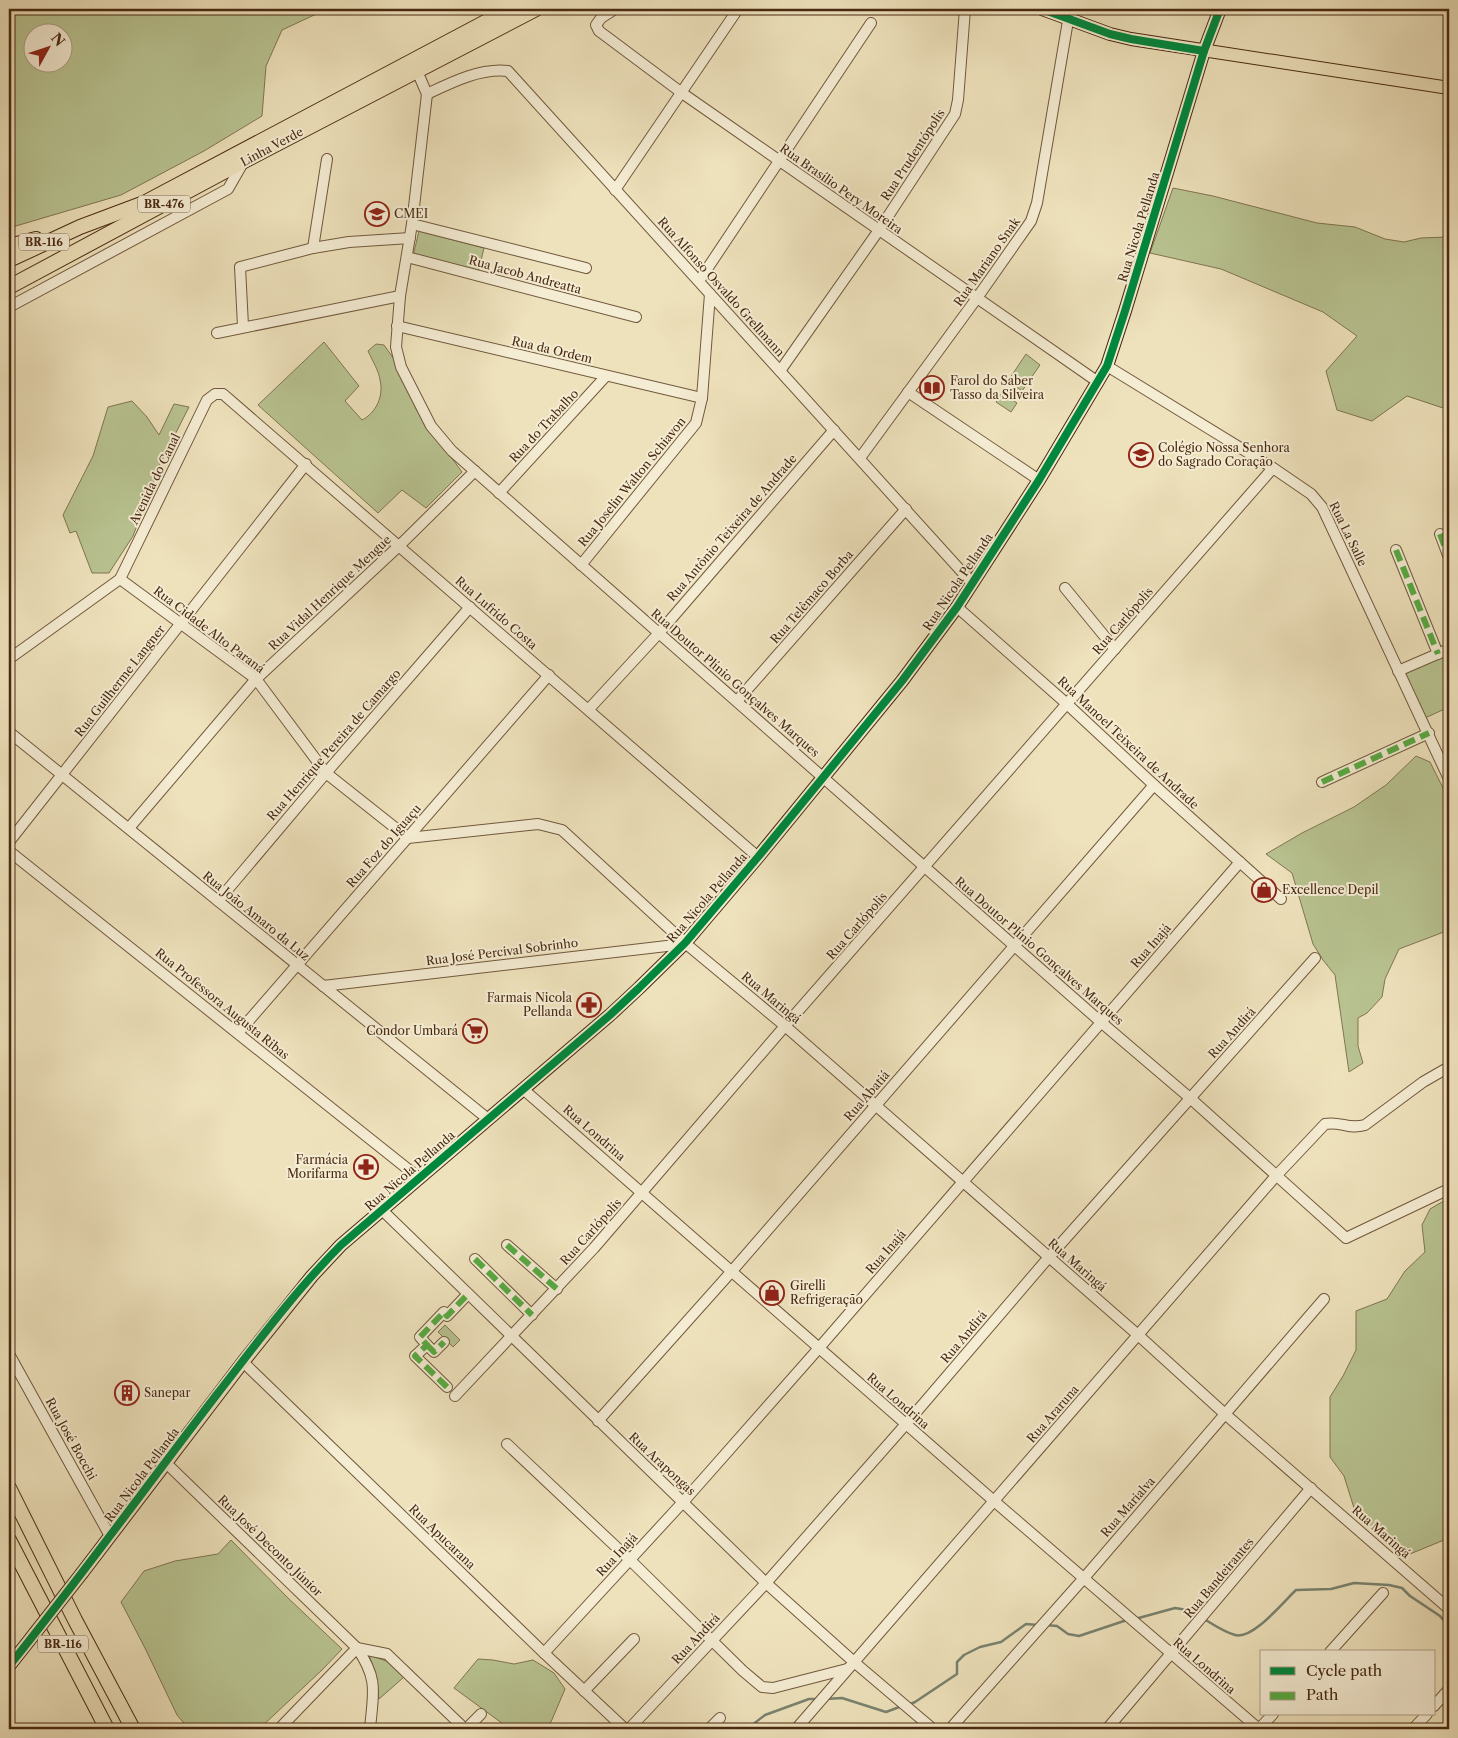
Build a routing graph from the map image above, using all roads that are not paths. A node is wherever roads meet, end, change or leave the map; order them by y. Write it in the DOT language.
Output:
graph roads {
  1 [pos="510,9"];
  2 [pos="536,9"];
  3 [pos="614,9"];
  4 [pos="738,9"];
  5 [pos="965,9"];
  6 [pos="1042,9"];
  7 [pos="1220,9"];
  8 [pos="1069,14"];
  9 [pos="871,23"];
  10 [pos="1204,51"];
  11 [pos="416,71"];
  12 [pos="1449,88"];
  13 [pos="682,92"];
  14 [pos="427,94"];
  15 [pos="327,159"];
  16 [pos="244,161"];
  17 [pos="780,161"];
  18 [pos="615,190"];
  19 [pos="412,224"];
  20 [pos="80,226"];
  21 [pos="879,230"];
  22 [pos="410,238"];
  23 [pos="9,246"];
  24 [pos="313,248"];
  25 [pos="407,257"];
  26 [pos="9,260"];
  27 [pos="586,268"];
  28 [pos="699,281"];
  29 [pos="9,287"];
  30 [pos="710,294"];
  31 [pos="400,296"];
  32 [pos="977,298"];
  33 [pos="9,306"];
  34 [pos="636,317"];
  35 [pos="243,326"];
  36 [pos="397,326"];
  37 [pos="217,332"];
  38 [pos="1106,366"];
  39 [pos="780,371"];
  40 [pos="606,376"];
  41 [pos="1098,382"];
  42 [pos="908,392"];
  43 [pos="215,394"];
  44 [pos="702,398"];
  45 [pos="834,430"];
  46 [pos="860,458"];
  47 [pos="306,464"];
  48 [pos="1273,468"];
  49 [pos="475,471"];
  50 [pos="1038,480"];
  51 [pos="499,492"];
  52 [pos="906,509"];
  53 [pos="1440,534"];
  54 [pos="400,545"];
  55 [pos="1396,550"];
  56 [pos="1449,558"];
  57 [pos="581,565"];
  58 [pos="120,579"];
  59 [pos="972,583"];
  60 [pos="1065,588"];
  61 [pos="470,607"];
  62 [pos="957,607"];
  63 [pos="181,624"];
  64 [pos="659,633"];
  65 [pos="1115,649"];
  66 [pos="1449,649"];
  67 [pos="1438,654"];
  68 [pos="9,659"];
  69 [pos="1398,670"];
  70 [pos="549,675"];
  71 [pos="256,679"];
  72 [pos="737,701"];
  73 [pos="1067,704"];
  74 [pos="589,709"];
  75 [pos="9,732"];
  76 [pos="1429,733"];
  77 [pos="326,773"];
  78 [pos="61,775"];
  79 [pos="824,778"];
  80 [pos="1449,778"];
  81 [pos="1322,782"];
  82 [pos="1154,785"];
  83 [pos="129,828"];
  84 [pos="408,838"];
  85 [pos="9,842"];
  86 [pos="9,851"];
  87 [pos="758,857"];
  88 [pos="1240,862"];
  89 [pos="925,867"];
  90 [pos="1281,899"];
  91 [pos="218,901"];
  92 [pos="684,943"];
  93 [pos="1014,946"];
  94 [pos="1315,958"];
  95 [pos="298,965"];
  96 [pos="323,986"];
  97 [pos="1102,1023"];
  98 [pos="785,1026"];
  99 [pos="238,1033"];
  100 [pos="1449,1067"];
  101 [pos="523,1088"];
  102 [pos="1190,1098"];
  103 [pos="876,1105"];
  104 [pos="488,1118"];
  105 [pos="1275,1176"];
  106 [pos="419,1178"];
  107 [pos="964,1182"];
  108 [pos="1449,1189"];
  109 [pos="643,1192"];
  110 [pos="382,1210"];
  111 [pos="507,1245"];
  112 [pos="1049,1257"];
  113 [pos="475,1259"];
  114 [pos="732,1271"];
  115 [pos="557,1289"];
  116 [pos="468,1294"];
  117 [pos="1324,1299"];
  118 [pos="532,1315"];
  119 [pos="1138,1335"];
  120 [pos="512,1337"];
  121 [pos="444,1342"];
  122 [pos="427,1345"];
  123 [pos="819,1348"];
  124 [pos="9,1354"];
  125 [pos="243,1362"];
  126 [pos="447,1387"];
  127 [pos="455,1396"];
  128 [pos="1225,1414"];
  129 [pos="598,1421"];
  130 [pos="906,1424"];
  131 [pos="507,1444"];
  132 [pos="165,1462"];
  133 [pos="9,1488"];
  134 [pos="1311,1488"];
  135 [pos="684,1501"];
  136 [pos="994,1501"];
  137 [pos="110,1536"];
  138 [pos="9,1540"];
  139 [pos="629,1559"];
  140 [pos="1084,1578"];
  141 [pos="766,1582"];
  142 [pos="1383,1593"];
  143 [pos="1447,1603"];
  144 [pos="634,1639"];
  145 [pos="712,1640"];
  146 [pos="357,1648"];
  147 [pos="1332,1650"];
  148 [pos="544,1653"];
  149 [pos="1172,1654"];
  150 [pos="9,1666"];
  151 [pos="851,1666"];
  152 [pos="1449,1689"];
  153 [pos="584,1690"];
  154 [pos="1436,1704"];
  155 [pos="481,1714"];
  156 [pos="1271,1716"];
  157 [pos="1425,1716"];
  158 [pos="720,1718"];
  159 [pos="283,1728"];
  160 [pos="107,1729"];
  161 [pos="133,1729"];
  162 [pos="370,1729"];
  163 [pos="465,1729"];
  164 [pos="627,1729"];
  165 [pos="708,1729"];
  166 [pos="796,1729"];
  167 [pos="933,1729"];
  168 [pos="950,1729"];
  169 [pos="1107,1729"];
  170 [pos="1259,1729"];
  171 [pos="1414,1729"];
  1 -- 20 [label="highway, Linha Verde / BR-476"];
  2 -- 11 [label="highway, Linha Verde / BR-476"];
  3 -- 13 [label="street, Rua Brasílio Pery Moreira"];
  4 -- 13 [label="street"];
  5 -- 21 [label="street, Rua Prudentópolis"];
  6 -- 8 [label="main road"];
  7 -- 10 [label="main road, Rua Nicola Pellanda"];
  8 -- 10 [label="main road"];
  8 -- 32 [label="street, Rua Mariano Snak"];
  9 -- 17 [label="street"];
  10 -- 12 [label="main road"];
  10 -- 38 [label="main road, Rua Nicola Pellanda"];
  11 -- 14 [label="street"];
  11 -- 16 [label="highway, Linha Verde / BR-476"];
  13 -- 17 [label="street, Rua Brasílio Pery Moreira"];
  13 -- 18 [label="street"];
  14 -- 18 [label="street, Rua Alfonso Osvaldo Grellmann"];
  14 -- 19 [label="street, Rua Doutor Plínio Gonçalves Marques"];
  15 -- 24 [label="street"];
  16 -- 29 [label="highway, Linha Verde / BR-476"];
  16 -- 33 [label="street"];
  17 -- 21 [label="street, Rua Brasílio Pery Moreira"];
  17 -- 28 [label="street"];
  18 -- 28 [label="street, Rua Alfonso Osvaldo Grellmann"];
  19 -- 22 [label="street, Rua Doutor Plínio Gonçalves Marques"];
  19 -- 27 [label="street"];
  20 -- 23 [label="highway"];
  20 -- 26 [label="highway, Linha Verde / BR-116"];
  21 -- 32 [label="street, Rua Brasílio Pery Moreira"];
  21 -- 39 [label="street, Rua Prudentópolis"];
  22 -- 24 [label="street"];
  22 -- 25 [label="street, Rua Doutor Plínio Gonçalves Marques"];
  24 -- 35 [label="street"];
  25 -- 31 [label="street, Rua Doutor Plínio Gonçalves Marques"];
  25 -- 34 [label="street, Rua Jacob Andreatta"];
  28 -- 30 [label="street, Rua Alfonso Osvaldo Grellmann"];
  30 -- 39 [label="street, Rua Alfonso Osvaldo Grellmann"];
  30 -- 44 [label="street, Rua Joselin Walton Schiavon"];
  31 -- 35 [label="street"];
  31 -- 36 [label="street, Rua Doutor Plínio Gonçalves Marques"];
  32 -- 41 [label="street, Rua Brasílio Pery Moreira"];
  32 -- 42 [label="street, Rua Mariano Snak"];
  35 -- 37 [label="street"];
  36 -- 40 [label="street, Rua da Ordem"];
  36 -- 49 [label="street, Rua Doutor Plínio Gonçalves Marques"];
  38 -- 41 [label="main road, Rua Nicola Pellanda"];
  38 -- 48 [label="street, Rua La Salle"];
  39 -- 45 [label="street, Rua Alfonso Osvaldo Grellmann"];
  40 -- 44 [label="street, Rua da Ordem"];
  40 -- 51 [label="street, Rua do Trabalho"];
  41 -- 50 [label="main road, Rua Nicola Pellanda"];
  42 -- 46 [label="street, Rua Mariano Snak"];
  42 -- 50 [label="street"];
  43 -- 47 [label="street, Rua Lufrido Costa"];
  43 -- 58 [label="street, Avenida do Canal"];
  44 -- 57 [label="street, Rua Joselin Walton Schiavon"];
  45 -- 46 [label="street, Rua Alfonso Osvaldo Grellmann"];
  45 -- 64 [label="street, Rua Antônio Teixeira de Andrade"];
  46 -- 52 [label="street, Rua Alfonso Osvaldo Grellmann"];
  47 -- 54 [label="street, Rua Lufrido Costa"];
  47 -- 63 [label="street, Rua Guilherme Langner"];
  48 -- 65 [label="street, Rua Carlópolis"];
  48 -- 69 [label="street, Rua La Salle"];
  49 -- 51 [label="street, Rua Doutor Plínio Gonçalves Marques"];
  49 -- 54 [label="street, Rua Vidal Henrique Mengue"];
  50 -- 59 [label="main road, Rua Nicola Pellanda"];
  51 -- 57 [label="street, Rua Doutor Plínio Gonçalves Marques"];
  52 -- 59 [label="street, Rua Alfonso Osvaldo Grellmann"];
  52 -- 72 [label="street, Rua Telêmaco Borba"];
  53 -- 56 [label="street"];
  54 -- 61 [label="street, Rua Lufrido Costa"];
  54 -- 71 [label="street, Rua Vidal Henrique Mengue"];
  55 -- 67 [label="street"];
  57 -- 64 [label="street, Rua Doutor Plínio Gonçalves Marques"];
  58 -- 63 [label="street, Rua Cidade Alto Paraná"];
  58 -- 68 [label="street"];
  59 -- 62 [label="main road, Rua Nicola Pellanda"];
  60 -- 65 [label="street"];
  61 -- 70 [label="street, Rua Lufrido Costa"];
  61 -- 77 [label="street, Rua Henrique Pereira de Camargo"];
  62 -- 73 [label="street, Rua Manoel Teixeira de Andrade"];
  62 -- 79 [label="main road, Rua Nicola Pellanda"];
  63 -- 71 [label="street, Rua Cidade Alto Paraná"];
  63 -- 78 [label="street, Rua Guilherme Langner"];
  64 -- 72 [label="street, Rua Doutor Plínio Gonçalves Marques"];
  64 -- 74 [label="street, Rua Antônio Teixeira de Andrade"];
  65 -- 73 [label="street, Rua Carlópolis"];
  66 -- 67 [label="street"];
  67 -- 69 [label="street"];
  69 -- 76 [label="street, Rua La Salle"];
  70 -- 74 [label="street, Rua Lufrido Costa"];
  70 -- 84 [label="street, Rua Foz do Iguaçu"];
  71 -- 77 [label="street, Rua Cidade Alto Paraná"];
  71 -- 83 [label="street, Rua Vidal Henrique Mengue"];
  72 -- 79 [label="street, Rua Doutor Plínio Gonçalves Marques"];
  73 -- 82 [label="street, Rua Manoel Teixeira de Andrade"];
  73 -- 89 [label="street, Rua Carlópolis"];
  74 -- 87 [label="street, Rua Lufrido Costa"];
  75 -- 78 [label="street, Rua João Amaro da Luz"];
  76 -- 80 [label="street, Rua La Salle"];
  76 -- 81 [label="street"];
  77 -- 84 [label="street, Rua Cidade Alto Paraná"];
  77 -- 91 [label="street, Rua Henrique Pereira de Camargo"];
  78 -- 83 [label="street, Rua João Amaro da Luz"];
  78 -- 85 [label="street, Rua Guilherme Langner"];
  79 -- 87 [label="main road, Rua Nicola Pellanda"];
  79 -- 89 [label="street, Rua Doutor Plínio Gonçalves Marques"];
  82 -- 88 [label="street, Rua Manoel Teixeira de Andrade"];
  82 -- 93 [label="street, Rua Abatiá"];
  83 -- 91 [label="street, Rua João Amaro da Luz"];
  84 -- 92 [label="street"];
  84 -- 95 [label="street, Rua Foz do Iguaçu"];
  86 -- 99 [label="street, Rua Professora Augusta Ribas"];
  87 -- 92 [label="main road, Rua Nicola Pellanda"];
  88 -- 90 [label="street, Rua Manoel Teixeira de Andrade"];
  88 -- 97 [label="street, Rua Inajá"];
  89 -- 93 [label="street, Rua Doutor Plínio Gonçalves Marques"];
  89 -- 98 [label="street, Rua Carlópolis"];
  91 -- 95 [label="street, Rua João Amaro da Luz"];
  92 -- 96 [label="street, Rua José Percival Sobrinho"];
  92 -- 98 [label="street, Rua Maringá"];
  92 -- 101 [label="main road, Rua Nicola Pellanda"];
  93 -- 97 [label="street, Rua Doutor Plínio Gonçalves Marques"];
  93 -- 103 [label="street, Rua Abatiá"];
  94 -- 102 [label="street, Rua Andirá"];
  95 -- 96 [label="street, Rua João Amaro da Luz"];
  95 -- 99 [label="street, Rua Foz do Iguaçu"];
  96 -- 104 [label="street, Rua João Amaro da Luz"];
  97 -- 102 [label="street, Rua Doutor Plínio Gonçalves Marques"];
  97 -- 107 [label="street, Rua Inajá"];
  98 -- 103 [label="street, Rua Maringá"];
  98 -- 109 [label="street, Rua Carlópolis"];
  99 -- 106 [label="street, Rua Professora Augusta Ribas"];
  100 -- 105 [label="street, Rua Araruna"];
  101 -- 104 [label="main road, Rua Nicola Pellanda"];
  101 -- 109 [label="street, Rua Londrina"];
  102 -- 105 [label="street, Rua Doutor Plínio Gonçalves Marques"];
  102 -- 112 [label="street, Rua Andirá"];
  103 -- 107 [label="street, Rua Maringá"];
  103 -- 114 [label="street, Rua Abatiá"];
  104 -- 106 [label="main road, Rua Nicola Pellanda"];
  105 -- 108 [label="street, Rua Doutor Plínio Gonçalves Marques"];
  105 -- 119 [label="street, Rua Araruna"];
  106 -- 110 [label="main road, Rua Nicola Pellanda"];
  107 -- 112 [label="street, Rua Maringá"];
  107 -- 123 [label="street, Rua Inajá"];
  109 -- 114 [label="street, Rua Londrina"];
  109 -- 115 [label="street, Rua Carlópolis"];
  110 -- 116 [label="street, Rua Arapongas"];
  110 -- 125 [label="main road, Rua Nicola Pellanda"];
  111 -- 115 [label="street"];
  112 -- 119 [label="street, Rua Maringá"];
  112 -- 130 [label="street, Rua Andirá"];
  113 -- 118 [label="street"];
  114 -- 123 [label="street, Rua Londrina"];
  114 -- 129 [label="street, Rua Abatiá"];
  115 -- 118 [label="street, Rua Carlópolis"];
  116 -- 120 [label="street, Rua Arapongas"];
  116 -- 122 [label="street"];
  117 -- 128 [label="street, Rua Marialva"];
  118 -- 120 [label="street, Rua Carlópolis"];
  119 -- 128 [label="street, Rua Maringá"];
  119 -- 136 [label="street, Rua Araruna"];
  120 -- 127 [label="street, Rua Carlópolis"];
  120 -- 129 [label="street, Rua Arapongas"];
  121 -- 122 [label="street"];
  122 -- 126 [label="street"];
  123 -- 130 [label="street, Rua Londrina"];
  123 -- 135 [label="street, Rua Inajá"];
  124 -- 137 [label="street, Rua José Bocchi"];
  125 -- 132 [label="main road, Rua Nicola Pellanda"];
  125 -- 148 [label="street, Rua Apucarana"];
  128 -- 134 [label="street, Rua Maringá"];
  128 -- 140 [label="street, Rua Marialva"];
  129 -- 135 [label="street, Rua Arapongas"];
  130 -- 136 [label="street, Rua Londrina"];
  130 -- 141 [label="street, Rua Andirá"];
  131 -- 139 [label="street"];
  132 -- 137 [label="main road, Rua Nicola Pellanda"];
  132 -- 146 [label="street, Rua José Deconto Júnior"];
  133 -- 161 [label="highway, BR-116"];
  134 -- 143 [label="street, Rua Maringá"];
  134 -- 149 [label="street, Rua Bandeirantes"];
  135 -- 139 [label="street, Rua Inajá"];
  135 -- 141 [label="street, Rua Arapongas"];
  136 -- 140 [label="street, Rua Londrina"];
  136 -- 151 [label="street, Rua Araruna"];
  137 -- 150 [label="main road, Rua Nicola Pellanda, bridge"];
  138 -- 160 [label="highway, BR-116"];
  139 -- 145 [label="street"];
  139 -- 148 [label="street, Rua Inajá"];
  140 -- 149 [label="street, Rua Londrina"];
  140 -- 168 [label="street, Rua Marialva"];
  141 -- 145 [label="street, Rua Andirá"];
  141 -- 151 [label="street, Rua Arapongas"];
  142 -- 147 [label="street"];
  144 -- 153 [label="street"];
  145 -- 151 [label="street"];
  145 -- 164 [label="street, Rua Andirá"];
  146 -- 159 [label="street"];
  146 -- 162 [label="street, Rua José Deconto Júnior"];
  146 -- 163 [label="street"];
  148 -- 153 [label="street, Rua Apucarana"];
  149 -- 169 [label="street, Rua Bandeirantes"];
  149 -- 170 [label="street, Rua Londrina"];
  151 -- 166 [label="street, Rua Araruna"];
  151 -- 167 [label="street, Rua Arapongas"];
  152 -- 154 [label="street"];
  153 -- 164 [label="street, Rua Apucarana"];
  155 -- 163 [label="street"];
  156 -- 170 [label="street"];
  157 -- 171 [label="street"];
  158 -- 165 [label="street"];
}
